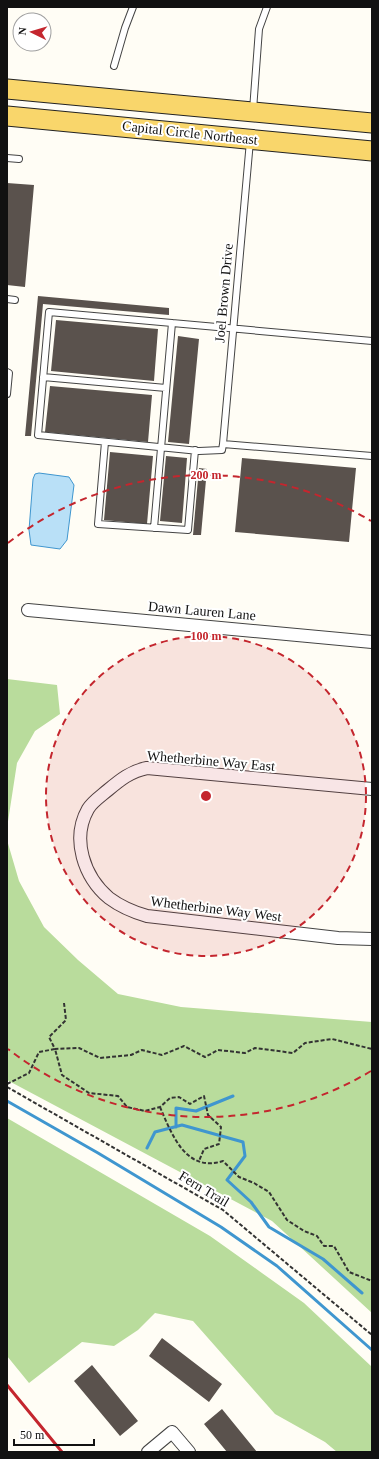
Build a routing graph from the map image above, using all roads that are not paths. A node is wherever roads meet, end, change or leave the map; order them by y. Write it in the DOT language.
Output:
graph roads {
  1 [pos="134,7"];
  2 [pos="267,7"];
  3 [pos="114,66"];
  4 [pos="7,89"];
  5 [pos="253,112"];
  6 [pos="7,116"];
  7 [pos="372,123"];
  8 [pos="250,139"];
  9 [pos="372,150"];
  10 [pos="7,158"];
  11 [pos="19,159"];
  12 [pos="7,299"];
  13 [pos="15,300"];
  14 [pos="172,323"];
  15 [pos="233,329"];
  16 [pos="372,340"];
  17 [pos="7,372"];
  18 [pos="43,377"];
  19 [pos="166,388"];
  20 [pos="7,394"];
  21 [pos="105,442"];
  22 [pos="161,447"];
  23 [pos="222,447"];
  24 [pos="195,450"];
  25 [pos="372,456"];
  26 [pos="154,528"];
  27 [pos="28,610"];
  28 [pos="372,642"];
  29 [pos="372,789"];
  30 [pos="80,835"];
  31 [pos="372,939"];
  32 [pos="148,1452"];
  33 [pos="189,1452"];
  1 -- 3 [label="lane"];
  2 -- 5 [label="lane"];
  4 -- 5 [label="main road, Capital Circle Northeast"];
  5 -- 7 [label="main road, Capital Circle Northeast"];
  5 -- 8 [label="main road"];
  6 -- 8 [label="main road, Capital Circle Northeast"];
  8 -- 9 [label="main road, Capital Circle Northeast"];
  8 -- 15 [label="lane, Joel Brown Drive"];
  10 -- 11 [label="lane"];
  12 -- 13 [label="lane"];
  14 -- 15 [label="lane"];
  14 -- 18 [label="lane"];
  14 -- 19 [label="lane"];
  15 -- 16 [label="lane"];
  15 -- 23 [label="lane, Joel Brown Drive"];
  17 -- 20 [label="lane"];
  18 -- 19 [label="lane"];
  18 -- 21 [label="lane"];
  19 -- 22 [label="lane"];
  21 -- 22 [label="lane"];
  21 -- 26 [label="lane"];
  22 -- 24 [label="lane"];
  22 -- 26 [label="lane"];
  23 -- 24 [label="lane"];
  23 -- 25 [label="lane"];
  24 -- 26 [label="lane"];
  27 -- 28 [label="street, Dawn Lauren Lane"];
  29 -- 30 [label="street, Whetherbine Way East"];
  30 -- 31 [label="street, Whetherbine Way West"];
  32 -- 33 [label="street"];
}
